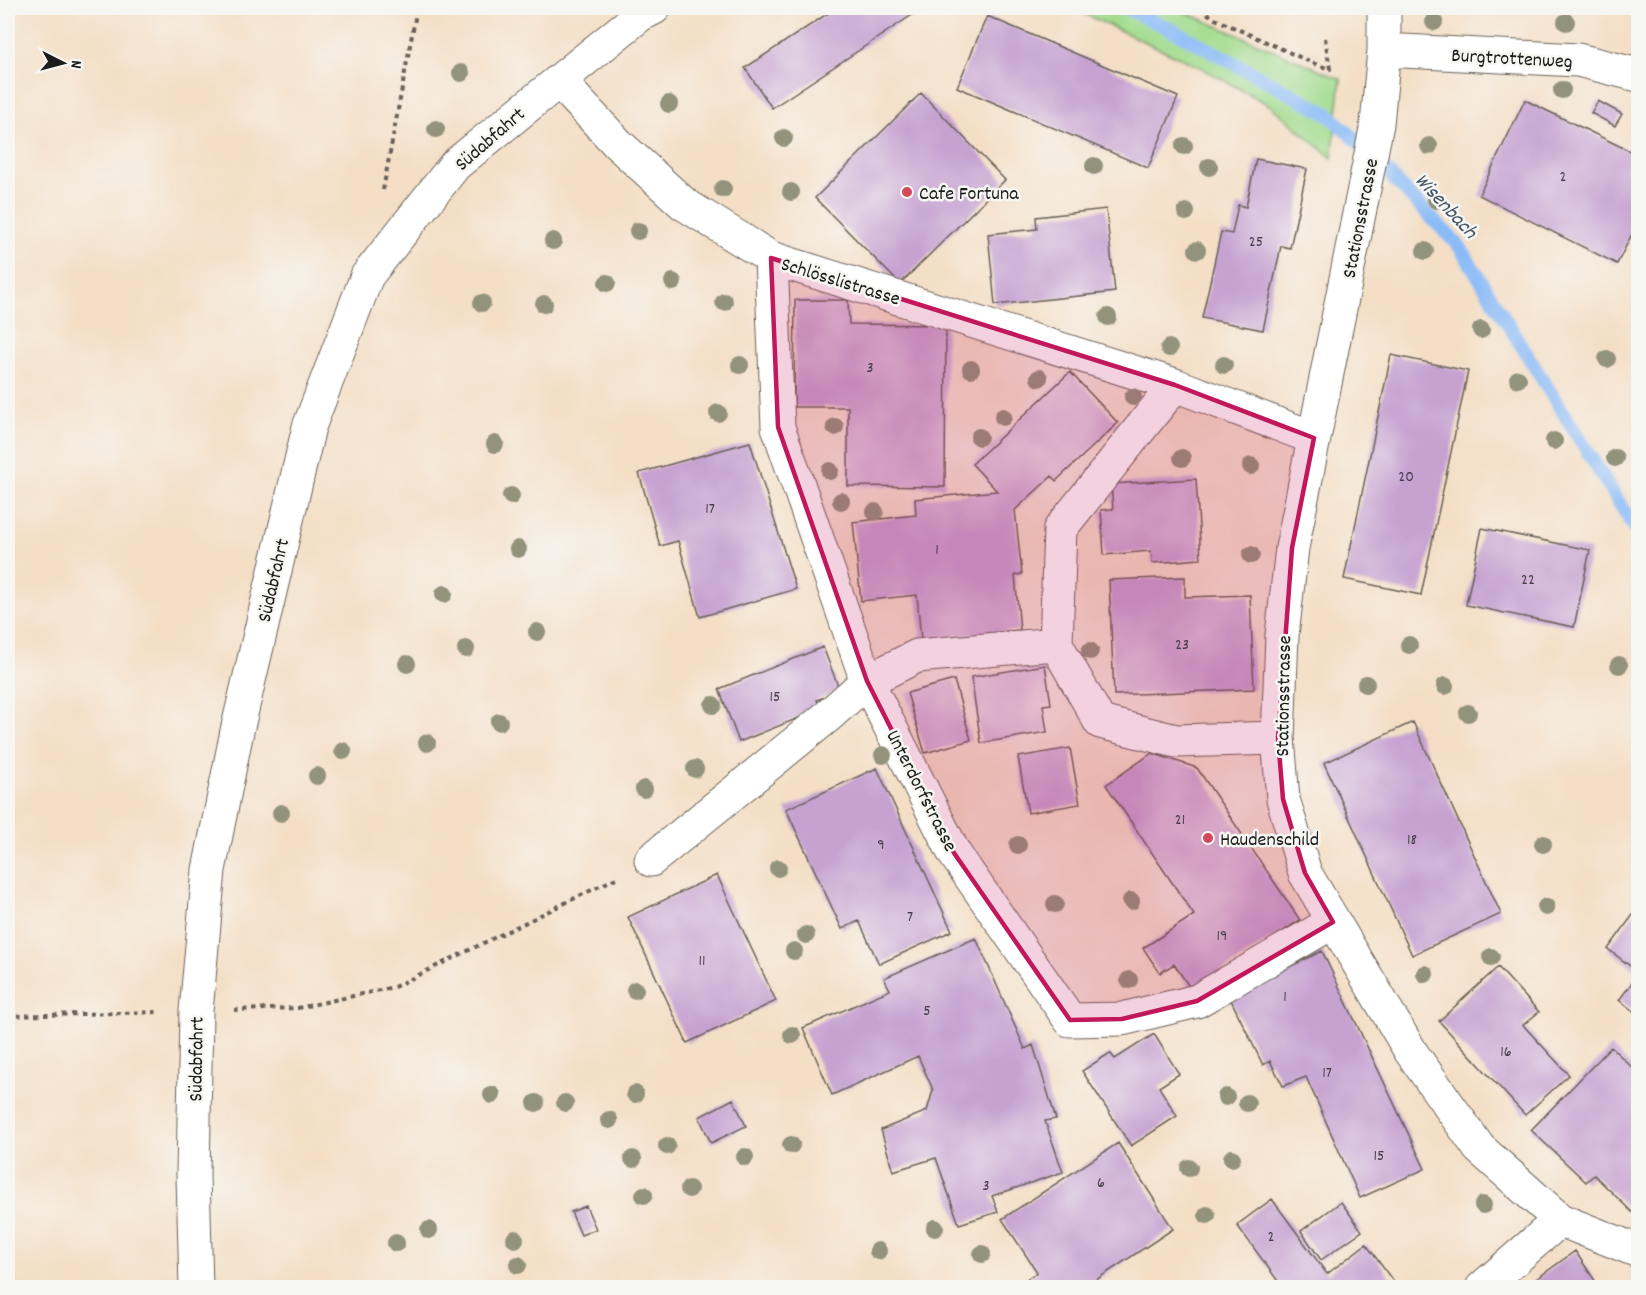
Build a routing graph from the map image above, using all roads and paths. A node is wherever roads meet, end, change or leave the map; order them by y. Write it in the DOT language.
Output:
graph roads {
  1 [pos="8,8"];
  2 [pos="15,8"];
  3 [pos="417,8"];
  4 [pos="654,8"];
  5 [pos="1200,8"];
  6 [pos="1384,8"];
  7 [pos="1325,38"];
  8 [pos="1384,50"];
  9 [pos="1637,72"];
  10 [pos="559,81"];
  11 [pos="382,194"];
  12 [pos="771,258"];
  13 [pos="1175,385"];
  14 [pos="1314,438"];
  15 [pos="1056,644"];
  16 [pos="867,681"];
  17 [pos="1278,738"];
  18 [pos="651,860"];
  19 [pos="1333,922"];
  20 [pos="196,1011"];
  21 [pos="8,1016"];
  22 [pos="1560,1220"];
  23 [pos="1638,1251"];
  24 [pos="196,1287"];
  25 [pos="1482,1287"];
  1 -- 2 [label="path"];
  3 -- 11 [label="path"];
  4 -- 10 [label="street, Südabfahrt"];
  5 -- 7 [label="path"];
  6 -- 8 [label="street, Stationsstrasse"];
  8 -- 9 [label="street, Burgtrottenweg"];
  8 -- 14 [label="street, Stationsstrasse"];
  10 -- 12 [label="street, Schlösslistrasse"];
  10 -- 20 [label="street, Südabfahrt"];
  12 -- 13 [label="street, Schlösslistrasse"];
  12 -- 16 [label="street, Unterdorfstrasse"];
  13 -- 14 [label="street, Schlösslistrasse"];
  13 -- 15 [label="street"];
  14 -- 17 [label="street, Stationsstrasse"];
  15 -- 16 [label="street"];
  15 -- 17 [label="street"];
  16 -- 18 [label="street"];
  16 -- 19 [label="street, Unterdorfstrasse"];
  17 -- 19 [label="street, Stationsstrasse"];
  18 -- 20 [label="path"];
  19 -- 22 [label="street, Stationsstrasse"];
  20 -- 21 [label="path"];
  20 -- 24 [label="street, Südabfahrt"];
  22 -- 23 [label="street, Stationsstrasse"];
  22 -- 25 [label="street"];
}
